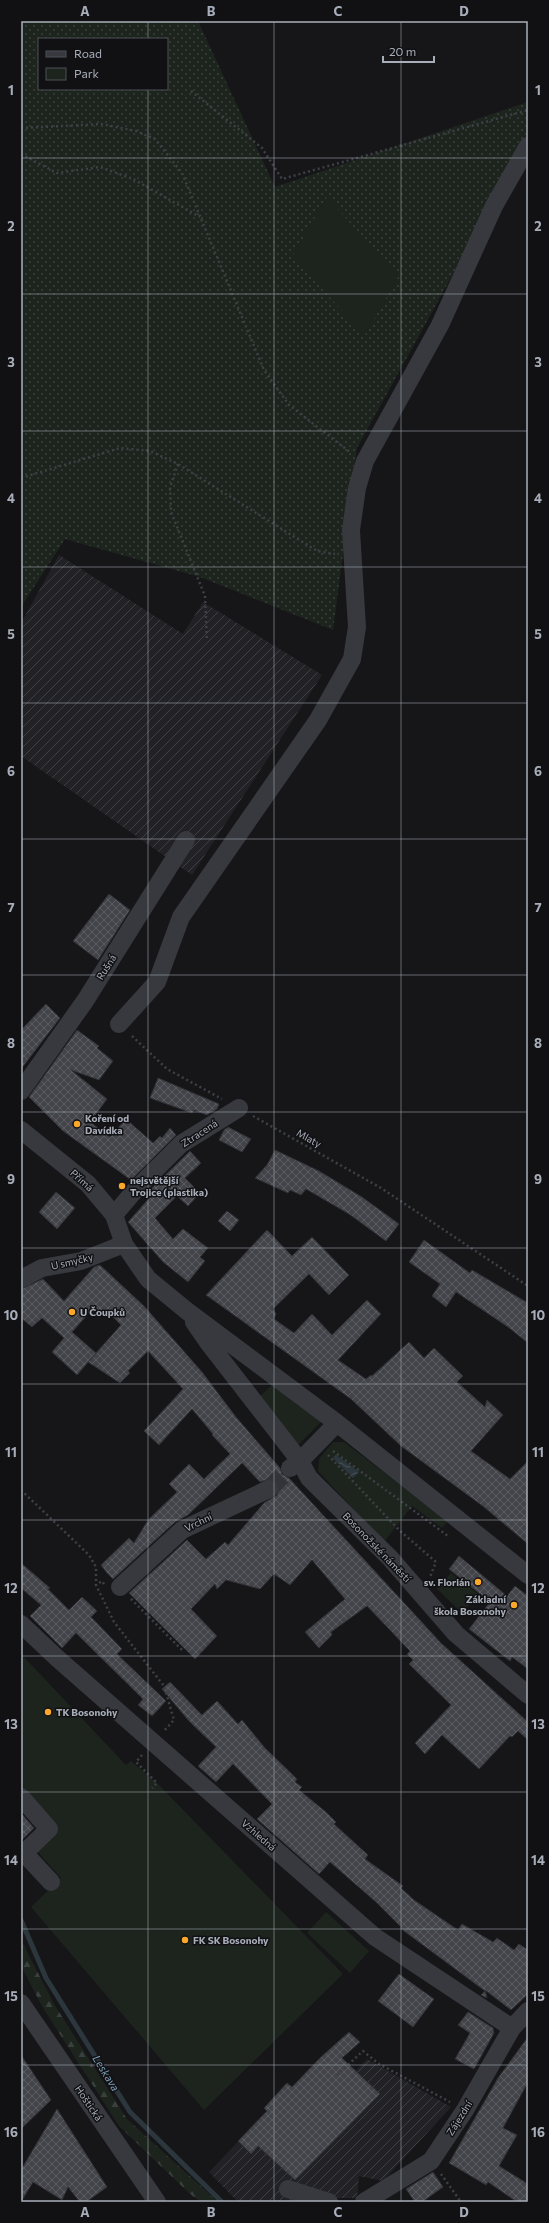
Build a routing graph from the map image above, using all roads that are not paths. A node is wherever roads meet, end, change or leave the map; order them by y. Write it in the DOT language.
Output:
graph roads {
  1 [pos="528,146"];
  2 [pos="186,840"];
  3 [pos="119,1024"];
  4 [pos="21,1091"];
  5 [pos="239,1108"];
  6 [pos="21,1130"];
  7 [pos="114,1215"];
  8 [pos="124,1244"];
  9 [pos="21,1279"];
  10 [pos="187,1311"];
  11 [pos="338,1423"];
  12 [pos="295,1464"];
  13 [pos="269,1489"];
  14 [pos="528,1575"];
  15 [pos="120,1587"];
  16 [pos="21,1624"];
  17 [pos="528,1695"];
  18 [pos="21,1797"];
  19 [pos="23,1854"];
  20 [pos="51,1882"];
  21 [pos="21,2003"];
  22 [pos="528,2011"];
  23 [pos="512,2028"];
  24 [pos="288,2189"];
  25 [pos="156,2202"];
  26 [pos="329,2202"];
  27 [pos="366,2202"];
  1 -- 3 [label="street"];
  2 -- 4 [label="street, Rušná"];
  5 -- 7 [label="street, Ztracená"];
  6 -- 7 [label="street, Přímá"];
  7 -- 8 [label="street, Přímá"];
  8 -- 9 [label="street, U smyčky"];
  8 -- 10 [label="street, Bosonožské náměstí"];
  10 -- 11 [label="street, Bosonožské náměstí"];
  10 -- 12 [label="street, Bosonožské náměstí"];
  11 -- 12 [label="street"];
  11 -- 14 [label="street, Bosonožské náměstí"];
  12 -- 17 [label="street, Bosonožské náměstí"];
  13 -- 15 [label="street, Vrchní"];
  16 -- 23 [label="street, Vzhledná"];
  18 -- 19 [label="street"];
  19 -- 20 [label="street"];
  21 -- 25 [label="street, Hoštická"];
  22 -- 23 [label="street, Zájezdní"];
  23 -- 27 [label="street, Zájezdní"];
  24 -- 26 [label="street"];
}
